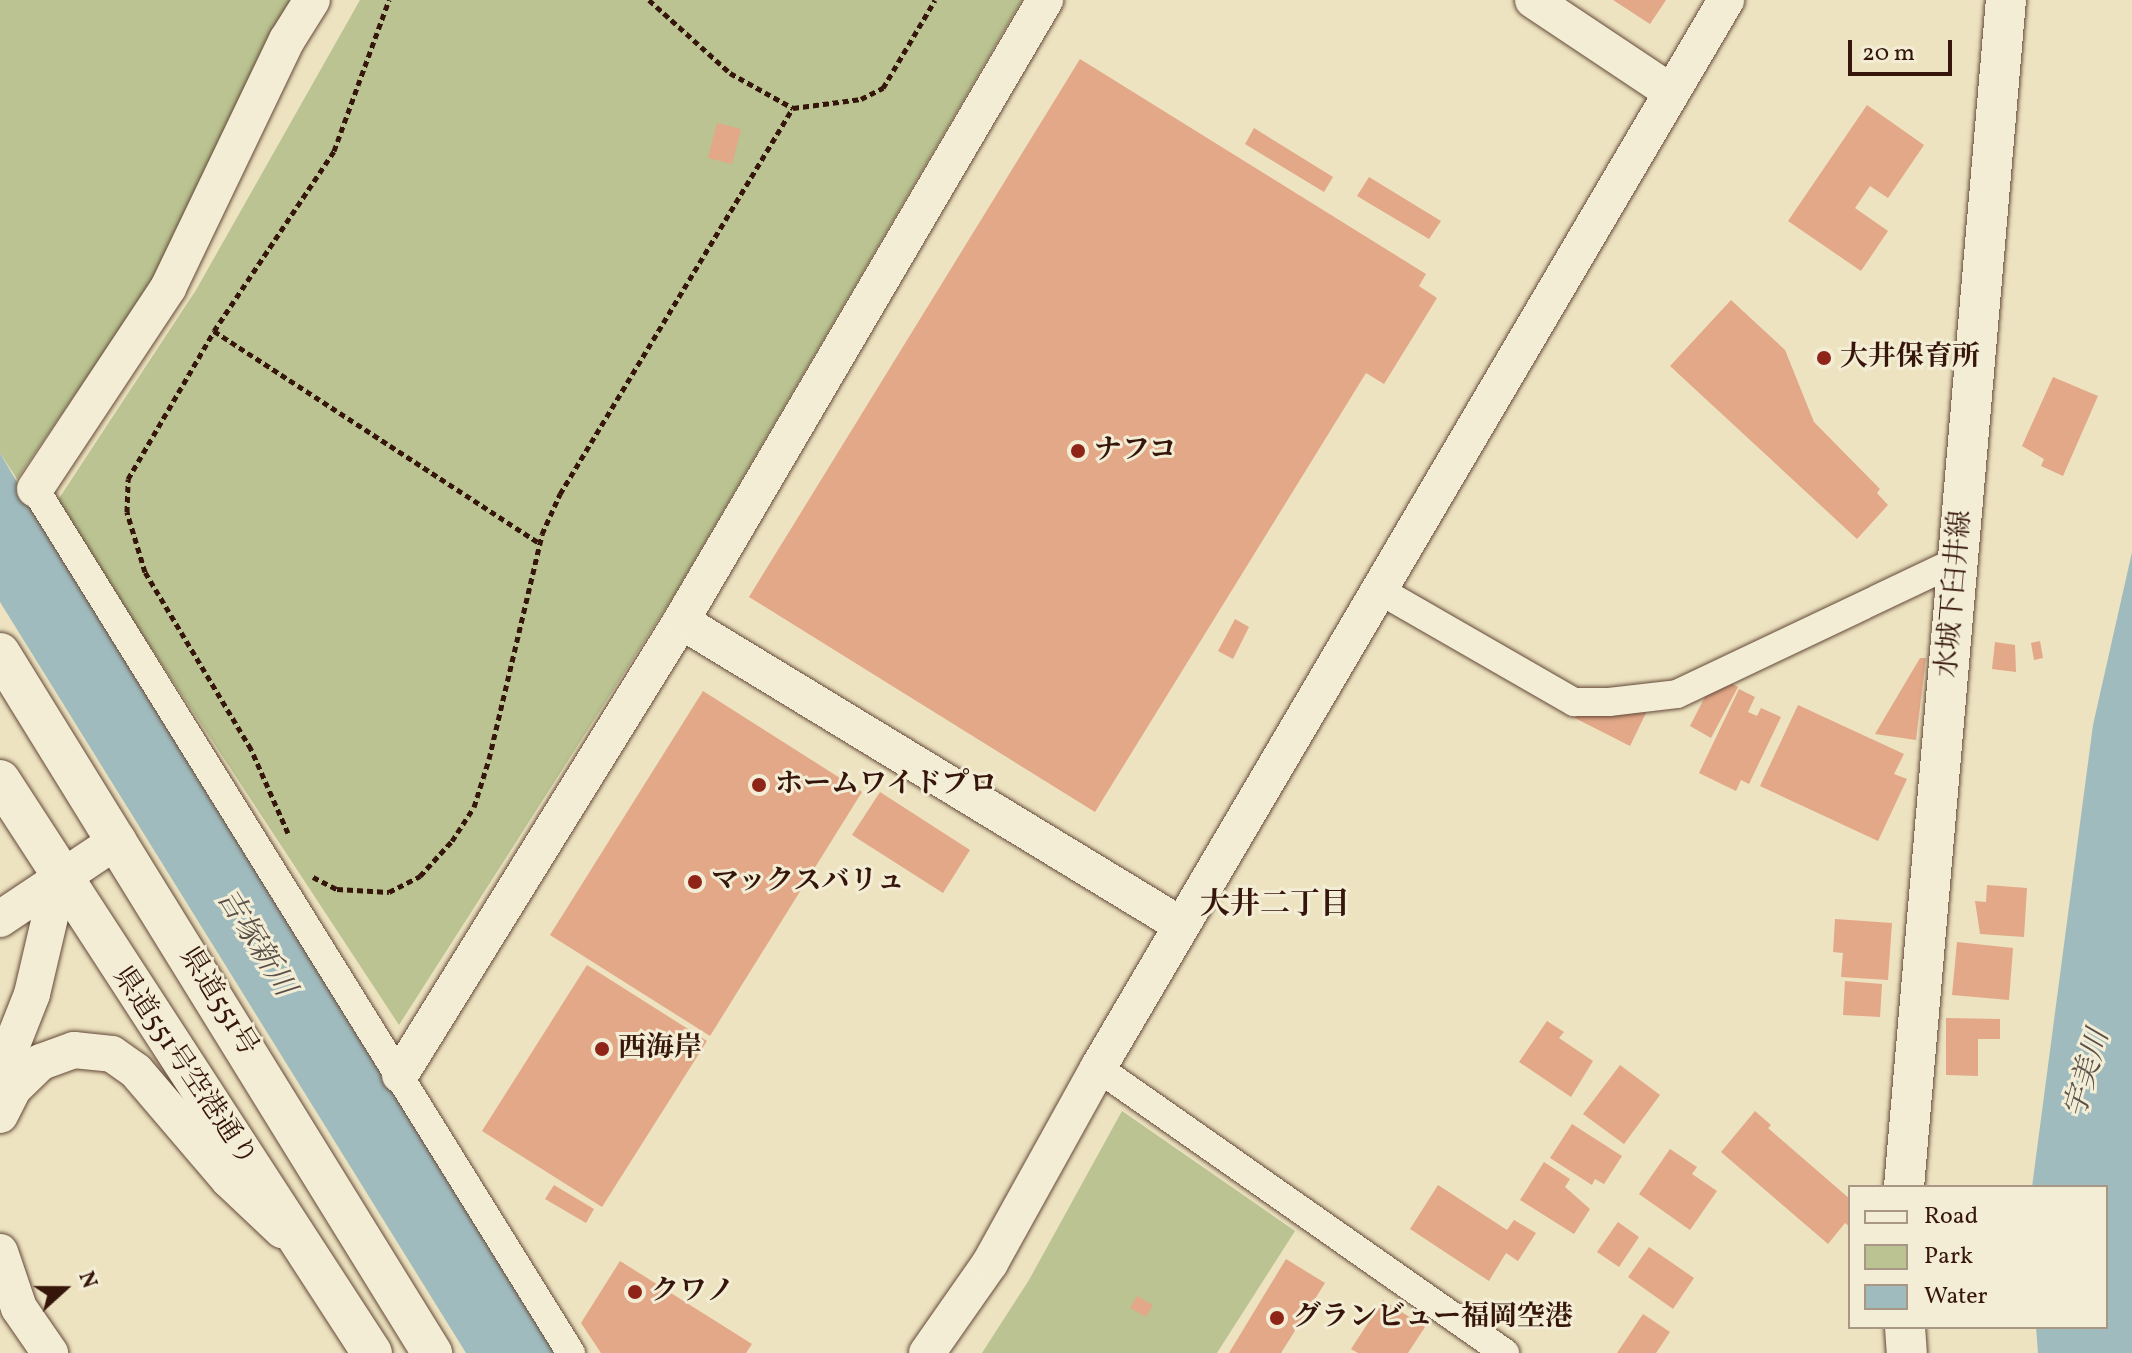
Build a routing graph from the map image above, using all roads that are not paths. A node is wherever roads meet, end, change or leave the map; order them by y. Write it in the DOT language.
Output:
graph roads {
  1 [pos="312,0"];
  2 [pos="1045,0"];
  3 [pos="1533,0"];
  4 [pos="1726,0"];
  5 [pos="2006,0"];
  6 [pos="1671,92"];
  7 [pos="35,489"];
  8 [pos="1959,560"];
  9 [pos="1379,590"];
  10 [pos="681,621"];
  11 [pos="0,653"];
  12 [pos="0,780"];
  13 [pos="118,840"];
  14 [pos="59,879"];
  15 [pos="0,919"];
  16 [pos="1181,925"];
  17 [pos="1098,1068"];
  18 [pos="0,1075"];
  19 [pos="400,1075"];
  20 [pos="0,1115"];
  21 [pos="1904,1185"];
  22 [pos="0,1252"];
  23 [pos="312,1259"];
  24 [pos="1905,1329"];
  25 [pos="50,1353"];
  26 [pos="372,1353"];
  27 [pos="432,1353"];
  28 [pos="571,1353"];
  29 [pos="927,1353"];
  30 [pos="1505,1353"];
  31 [pos="1907,1353"];
  1 -- 7 [label="street"];
  2 -- 10 [label="street"];
  3 -- 6 [label="street"];
  4 -- 6 [label="street"];
  5 -- 8 [label="main road, 水城下臼井線"];
  6 -- 9 [label="street"];
  7 -- 19 [label="street"];
  8 -- 9 [label="street"];
  8 -- 21 [label="main road, 水城下臼井線"];
  9 -- 16 [label="street"];
  10 -- 16 [label="street"];
  10 -- 19 [label="street"];
  11 -- 13 [label="main road, 県道551号"];
  12 -- 14 [label="main road, 県道551号空港通り"];
  13 -- 14 [label="street"];
  13 -- 27 [label="main road, 県道551号"];
  14 -- 15 [label="street"];
  14 -- 18 [label="street"];
  14 -- 23 [label="main road, 県道551号空港通り"];
  16 -- 17 [label="street"];
  17 -- 29 [label="street"];
  17 -- 30 [label="street"];
  19 -- 28 [label="street"];
  20 -- 23 [label="street"];
  22 -- 25 [label="street"];
  23 -- 26 [label="main road, 県道551号空港通り"];
  24 -- 31 [label="main road"];
}
